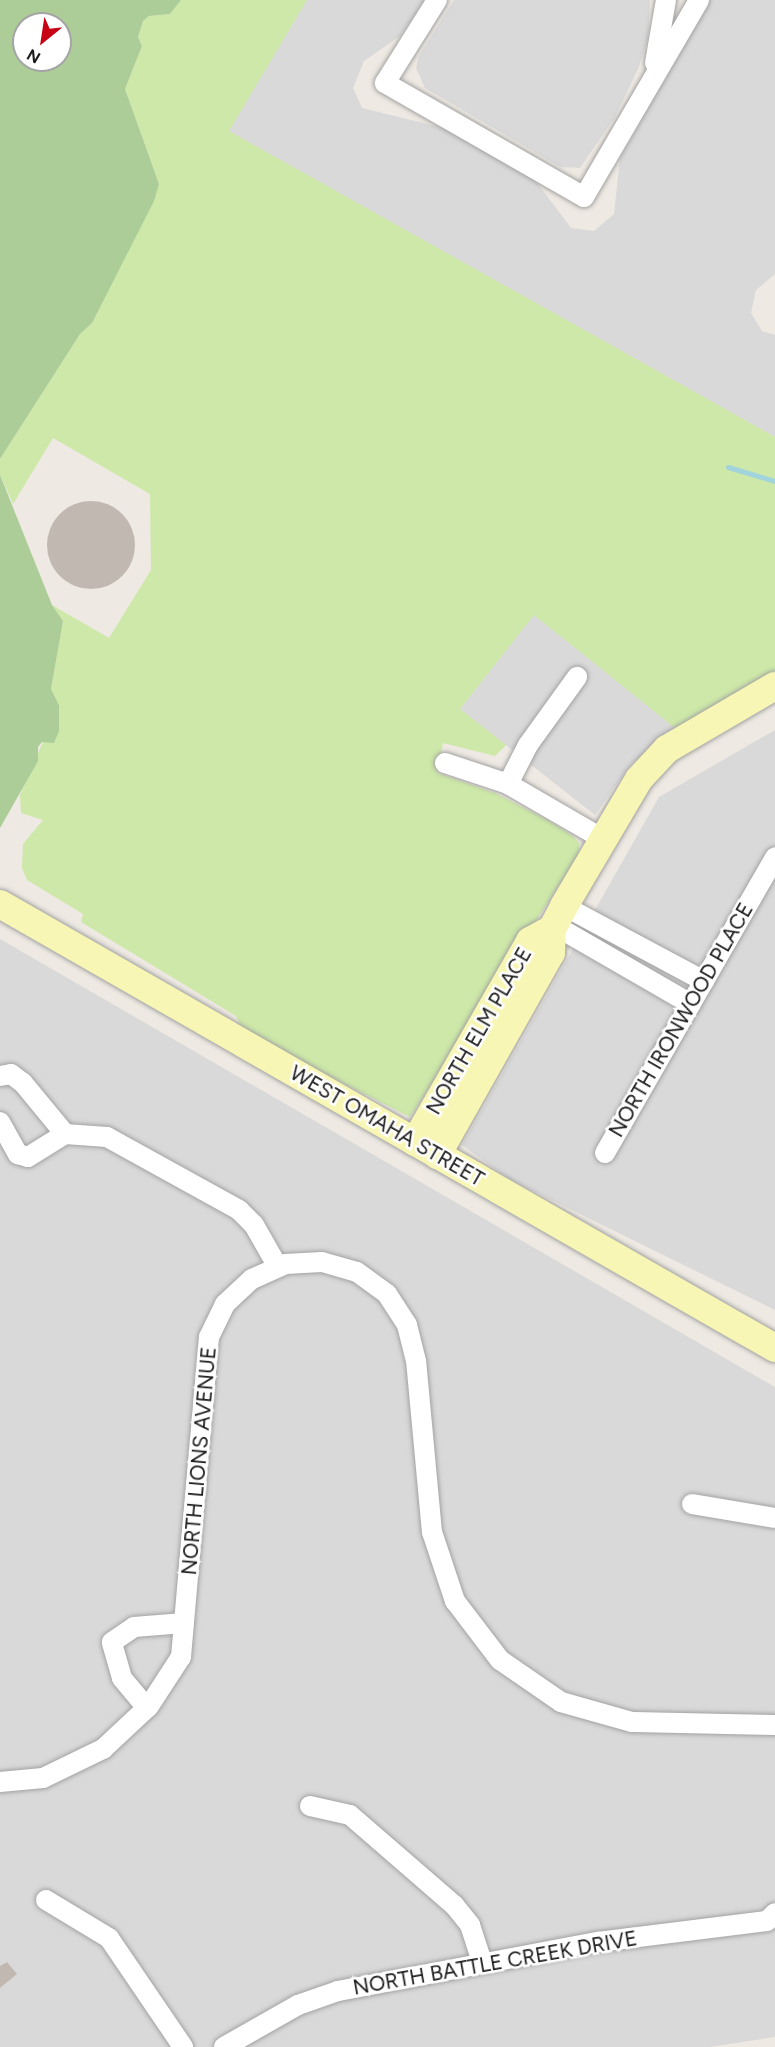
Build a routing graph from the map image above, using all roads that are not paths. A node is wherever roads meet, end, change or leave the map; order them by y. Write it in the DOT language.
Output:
graph roads {
  1 [pos="437,0"];
  2 [pos="666,0"];
  3 [pos="699,0"];
  4 [pos="651,83"];
  5 [pos="578,677"];
  6 [pos="775,686"];
  7 [pos="445,762"];
  8 [pos="508,784"];
  9 [pos="603,839"];
  10 [pos="775,857"];
  11 [pos="0,904"];
  12 [pos="557,920"];
  13 [pos="704,981"];
  14 [pos="691,1004"];
  15 [pos="0,1076"];
  16 [pos="0,1122"];
  17 [pos="65,1134"];
  18 [pos="426,1148"];
  19 [pos="605,1153"];
  20 [pos="282,1266"];
  21 [pos="775,1348"];
  22 [pos="692,1504"];
  23 [pos="775,1518"];
  24 [pos="184,1623"];
  25 [pos="147,1708"];
  26 [pos="775,1725"];
  27 [pos="0,1782"];
  28 [pos="310,1806"];
  29 [pos="46,1900"];
  30 [pos="775,1913"];
  31 [pos="482,1962"];
  32 [pos="183,2047"];
  33 [pos="224,2047"];
  1 -- 4 [label="street"];
  2 -- 4 [label="street"];
  3 -- 4 [label="street"];
  5 -- 8 [label="street"];
  6 -- 9 [label="main road, NORTH ELM PLACE"];
  7 -- 8 [label="street"];
  8 -- 9 [label="street"];
  9 -- 12 [label="main road, NORTH ELM PLACE"];
  10 -- 13 [label="street, NORTH IRONWOOD PLACE"];
  11 -- 18 [label="main road, WEST OMAHA STREET"];
  12 -- 13 [label="street"];
  12 -- 14 [label="street"];
  12 -- 18 [label="main road, NORTH ELM PLACE"];
  13 -- 14 [label="street, NORTH IRONWOOD PLACE"];
  14 -- 19 [label="street, NORTH IRONWOOD PLACE"];
  15 -- 17 [label="street"];
  16 -- 17 [label="street"];
  17 -- 20 [label="street"];
  18 -- 21 [label="main road, WEST OMAHA STREET"];
  20 -- 24 [label="street, NORTH LIONS AVENUE"];
  20 -- 26 [label="street"];
  22 -- 23 [label="street"];
  24 -- 25 [label="street, NORTH LIONS AVENUE"];
  24 -- 25 [label="street"];
  25 -- 27 [label="street, NORTH LIONS AVENUE"];
  28 -- 31 [label="street"];
  29 -- 32 [label="street"];
  30 -- 31 [label="street, NORTH BATTLE CREEK DRIVE"];
  31 -- 33 [label="street, NORTH BATTLE CREEK DRIVE"];
}
